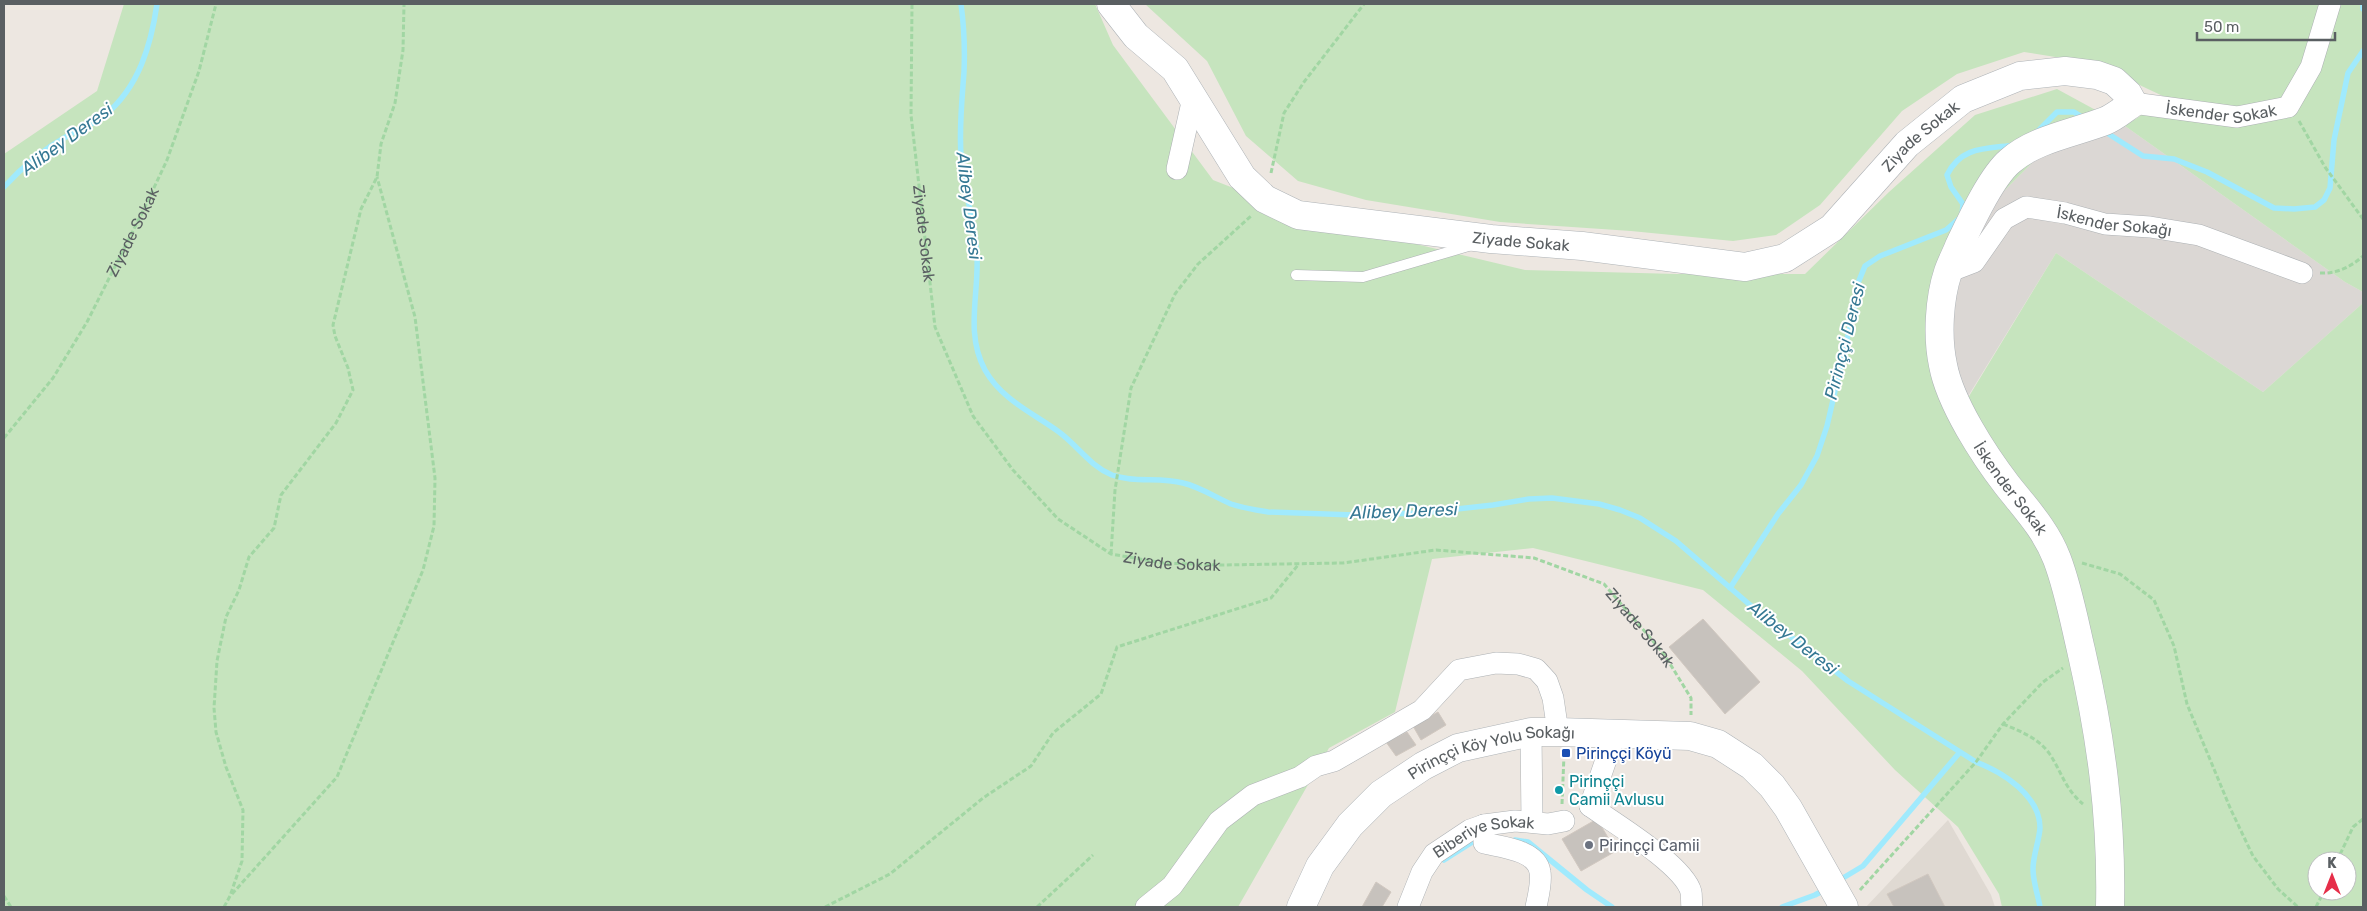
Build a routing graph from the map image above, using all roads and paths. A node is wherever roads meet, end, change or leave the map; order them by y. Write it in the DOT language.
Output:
graph roads {
  1 [pos="216,4"];
  2 [pos="404,4"];
  3 [pos="912,4"];
  4 [pos="1111,4"];
  5 [pos="1364,4"];
  6 [pos="2330,4"];
  7 [pos="1193,98"];
  8 [pos="2133,103"];
  9 [pos="2288,107"];
  10 [pos="1177,169"];
  11 [pos="377,177"];
  12 [pos="1265,199"];
  13 [pos="2363,218"];
  14 [pos="1490,239"];
  15 [pos="2363,256"];
  16 [pos="1948,272"];
  17 [pos="2302,273"];
  18 [pos="1296,275"];
  19 [pos="4,438"];
  20 [pos="1111,554"];
  21 [pos="2056,558"];
  22 [pos="1299,564"];
  23 [pos="2082,655"];
  24 [pos="2003,724"];
  25 [pos="1531,732"];
  26 [pos="1561,732"];
  27 [pos="1615,734"];
  28 [pos="1690,736"];
  29 [pos="1573,812"];
  30 [pos="2363,819"];
  31 [pos="1532,822"];
  32 [pos="1484,825"];
  33 [pos="2109,825"];
  34 [pos="2342,851"];
  35 [pos="1093,855"];
  36 [pos="1841,893"];
  37 [pos="4,896"];
  38 [pos="230,896"];
  39 [pos="11,907"];
  40 [pos="224,907"];
  41 [pos="825,907"];
  42 [pos="1037,907"];
  43 [pos="1146,907"];
  44 [pos="1301,907"];
  45 [pos="1408,907"];
  46 [pos="1536,907"];
  47 [pos="1692,907"];
  48 [pos="2110,907"];
  49 [pos="2298,907"];
  1 -- 19 [label="path, Ziyade Sokak"];
  2 -- 11 [label="path"];
  3 -- 20 [label="path, Ziyade Sokak"];
  4 -- 7 [label="street, Ziyade Sokak"];
  5 -- 12 [label="path"];
  6 -- 9 [label="street, İskender Sokak"];
  7 -- 10 [label="street"];
  7 -- 12 [label="street, Ziyade Sokak"];
  8 -- 9 [label="street, İskender Sokak"];
  8 -- 14 [label="street, Ziyade Sokak"];
  8 -- 16 [label="street, İskender Sokak"];
  9 -- 13 [label="path"];
  11 -- 38 [label="path"];
  11 -- 38 [label="path"];
  12 -- 14 [label="street, Ziyade Sokak"];
  12 -- 20 [label="path"];
  14 -- 18 [label="lane"];
  15 -- 17 [label="path"];
  16 -- 17 [label="street, İskender Sokağı"];
  16 -- 21 [label="street, İskender Sokak"];
  20 -- 22 [label="path, Ziyade Sokak"];
  21 -- 23 [label="street, İskender Sokak"];
  21 -- 49 [label="path"];
  22 -- 28 [label="path, Ziyade Sokak"];
  22 -- 41 [label="path"];
  23 -- 24 [label="path"];
  23 -- 33 [label="street, İskender Sokak"];
  24 -- 33 [label="path"];
  24 -- 36 [label="path"];
  25 -- 26 [label="street, Pirinççi Köy Yolu Sokağı"];
  25 -- 31 [label="street"];
  25 -- 44 [label="street, Pirinççi Köy Yolu Sokağı"];
  26 -- 27 [label="street, Pirinççi Köy Yolu Sokağı"];
  26 -- 29 [label="path"];
  26 -- 43 [label="street"];
  27 -- 28 [label="street, Pirinççi Köy Yolu Sokağı"];
  27 -- 29 [label="street"];
  28 -- 36 [label="street, Pirinççi Köy Yolu Sokağı"];
  29 -- 31 [label="street, Biberiye Sokak"];
  29 -- 47 [label="street"];
  30 -- 34 [label="path"];
  31 -- 32 [label="street, Biberiye Sokak"];
  32 -- 45 [label="street, Biberiye Sokak"];
  32 -- 46 [label="street"];
  33 -- 48 [label="street, İskender Sokak"];
  35 -- 42 [label="path"];
  37 -- 39 [label="path"];
  38 -- 40 [label="path"];
}
